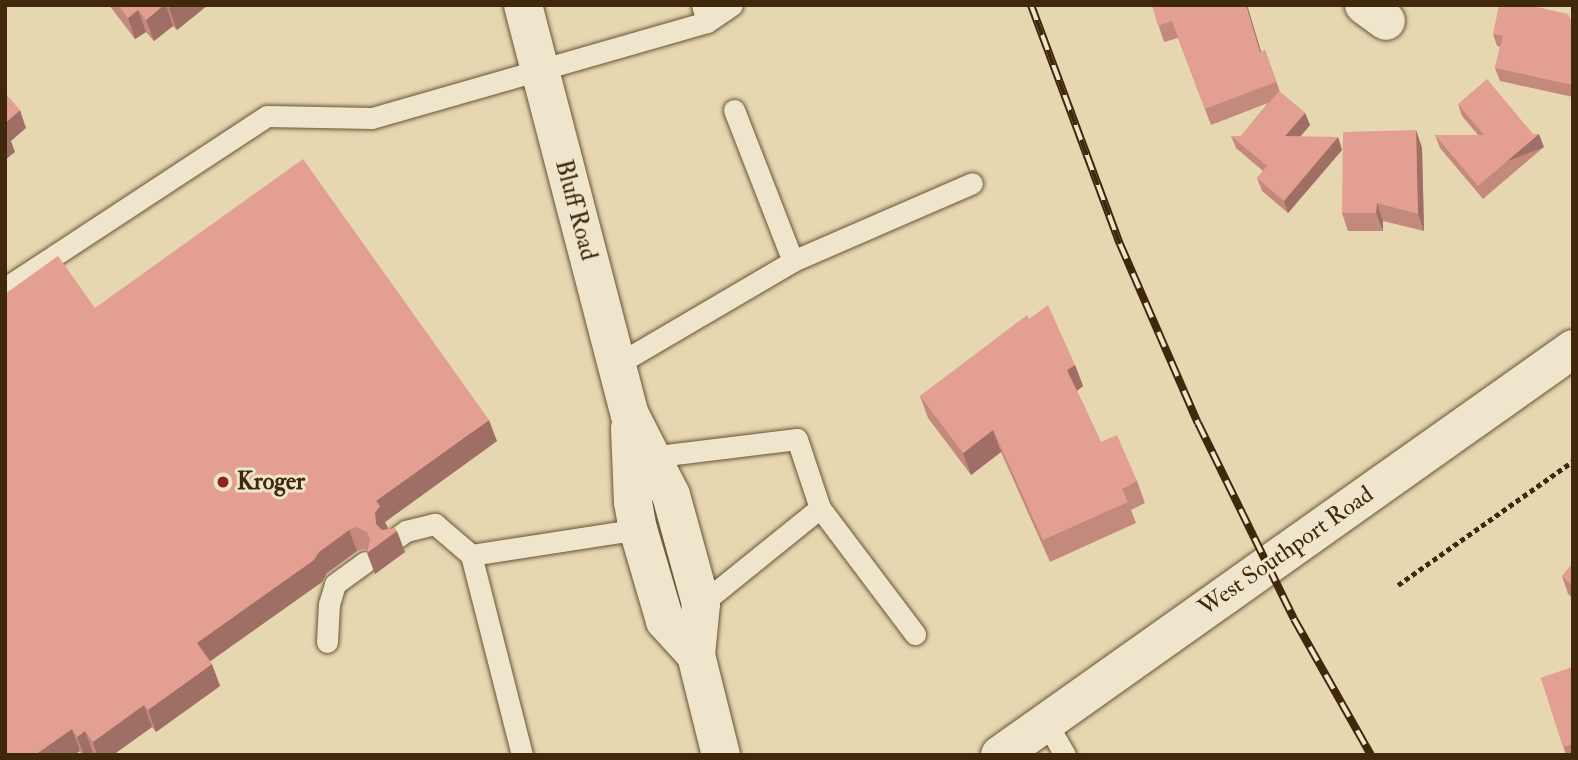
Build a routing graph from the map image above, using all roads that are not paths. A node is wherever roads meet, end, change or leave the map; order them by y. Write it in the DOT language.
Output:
graph roads {
  1 [pos="523,5"];
  2 [pos="732,5"];
  3 [pos="705,14"];
  4 [pos="540,70"];
  5 [pos="734,110"];
  6 [pos="972,183"];
  7 [pos="793,261"];
  8 [pos="5,288"];
  9 [pos="1573,349"];
  10 [pos="616,365"];
  11 [pos="630,415"];
  12 [pos="650,457"];
  13 [pos="820,508"];
  14 [pos="638,529"];
  15 [pos="396,539"];
  16 [pos="471,555"];
  17 [pos="365,562"];
  18 [pos="701,604"];
  19 [pos="915,634"];
  20 [pos="327,642"];
  21 [pos="696,655"];
  22 [pos="1045,722"];
  23 [pos="522,755"];
  24 [pos="721,755"];
  25 [pos="1000,755"];
  26 [pos="1065,755"];
  1 -- 4 [label="main road, Bluff Road"];
  2 -- 3 [label="lane"];
  3 -- 4 [label="lane"];
  4 -- 8 [label="lane"];
  4 -- 10 [label="main road, Bluff Road"];
  5 -- 7 [label="lane"];
  6 -- 7 [label="lane"];
  7 -- 10 [label="lane"];
  9 -- 22 [label="main road, West Southport Road"];
  10 -- 11 [label="main road, Bluff Road"];
  11 -- 12 [label="main road, Bluff Road"];
  11 -- 14 [label="main road, Bluff Road"];
  12 -- 13 [label="lane"];
  12 -- 18 [label="main road, Bluff Road"];
  13 -- 18 [label="lane"];
  13 -- 19 [label="lane"];
  14 -- 16 [label="lane"];
  14 -- 21 [label="main road, Bluff Road"];
  15 -- 16 [label="lane"];
  16 -- 23 [label="lane"];
  17 -- 20 [label="lane"];
  18 -- 21 [label="main road, Bluff Road"];
  21 -- 24 [label="main road, Bluff Road"];
  22 -- 25 [label="main road, West Southport Road"];
  22 -- 26 [label="lane"];
}
